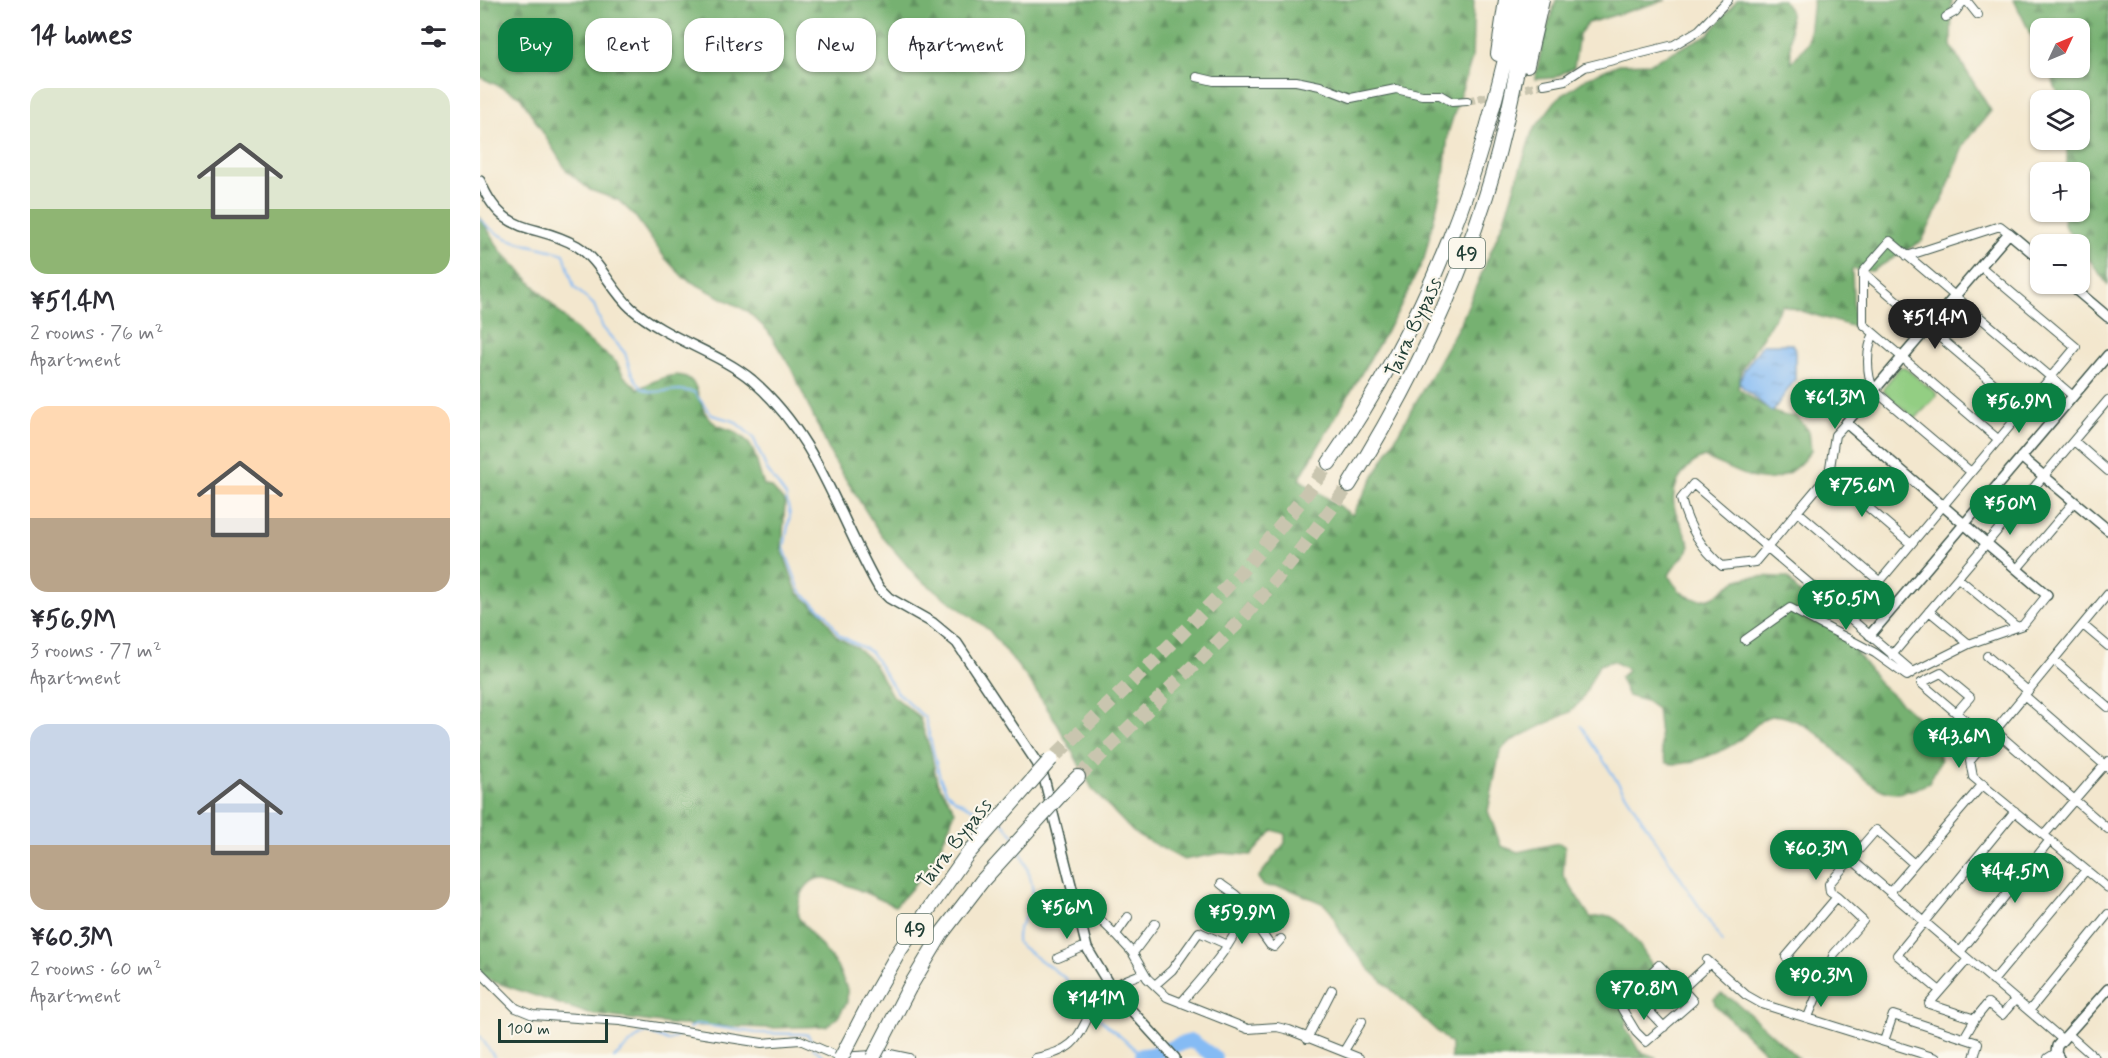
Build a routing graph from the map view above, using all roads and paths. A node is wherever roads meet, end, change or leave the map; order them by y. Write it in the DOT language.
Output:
graph roads {
  1 [pos="1506,0"];
  2 [pos="1518,0"];
  3 [pos="1530,0"];
  4 [pos="1542,0"];
  5 [pos="1728,0"];
  6 [pos="1965,0"];
  7 [pos="1978,15"];
  8 [pos="1946,17"];
  9 [pos="1197,77"];
  10 [pos="1544,84"];
  11 [pos="1467,101"];
  12 [pos="480,181"];
  13 [pos="1468,194"];
  14 [pos="2009,233"];
  15 [pos="2030,251"];
  16 [pos="1907,256"];
  17 [pos="1980,266"];
  18 [pos="1863,272"];
  19 [pos="2081,294"];
  20 [pos="1955,296"];
  21 [pos="1447,301"];
  22 [pos="2108,317"];
  23 [pos="1928,327"];
  24 [pos="1874,334"];
  25 [pos="2108,355"];
  26 [pos="1902,357"];
  27 [pos="2051,377"];
  28 [pos="1874,390"];
  29 [pos="2073,396"];
  30 [pos="2106,406"];
  31 [pos="2024,409"];
  32 [pos="1846,423"];
  33 [pos="1998,440"];
  34 [pos="2074,441"];
  35 [pos="2021,457"];
  36 [pos="1329,463"];
  37 [pos="2108,471"];
  38 [pos="1971,472"];
  39 [pos="1829,474"];
  40 [pos="2044,476"];
  41 [pos="1349,485"];
  42 [pos="2074,502"];
  43 [pos="1943,506"];
  44 [pos="1797,511"];
  45 [pos="1964,524"];
  46 [pos="2108,530"];
  47 [pos="1911,544"];
  48 [pos="1987,544"];
  49 [pos="1767,549"];
  50 [pos="2017,569"];
  51 [pos="1958,578"];
  52 [pos="1880,581"];
  53 [pos="2108,594"];
  54 [pos="2047,595"];
  55 [pos="1929,611"];
  56 [pos="1850,617"];
  57 [pos="2083,625"];
  58 [pos="2017,627"];
  59 [pos="1870,635"];
  60 [pos="1745,640"];
  61 [pos="1969,644"];
  62 [pos="2108,646"];
  63 [pos="1892,655"];
  64 [pos="1987,656"];
  65 [pos="2054,660"];
  66 [pos="1913,672"];
  67 [pos="2026,693"];
  68 [pos="2108,706"];
  69 [pos="1956,713"];
  70 [pos="1994,730"];
  71 [pos="1987,739"];
  72 [pos="1054,757"];
  73 [pos="2107,764"];
  74 [pos="1078,777"];
  75 [pos="1983,784"];
  76 [pos="2073,800"];
  77 [pos="2015,811"];
  78 [pos="2108,829"];
  79 [pos="2047,838"];
  80 [pos="1851,859"];
  81 [pos="1914,864"];
  82 [pos="2086,870"];
  83 [pos="1221,884"];
  84 [pos="2108,888"];
  85 [pos="1890,892"];
  86 [pos="1837,897"];
  87 [pos="1073,899"];
  88 [pos="1279,904"];
  89 [pos="2108,914"];
  90 [pos="1128,917"];
  91 [pos="1924,922"];
  92 [pos="1238,923"];
  93 [pos="1155,924"];
  94 [pos="1258,928"];
  95 [pos="1116,934"];
  96 [pos="1281,939"];
  97 [pos="1227,945"];
  98 [pos="1086,946"];
  99 [pos="1960,952"];
  100 [pos="1133,953"];
  101 [pos="1058,958"];
  102 [pos="1968,959"];
  103 [pos="480,972"];
  104 [pos="1144,973"];
  105 [pos="1993,981"];
  106 [pos="1155,985"];
  107 [pos="1820,988"];
  108 [pos="1112,989"];
  109 [pos="1682,989"];
  110 [pos="1332,990"];
  111 [pos="1940,991"];
  112 [pos="1631,992"];
  113 [pos="2106,995"];
  114 [pos="2015,999"];
  115 [pos="1181,1003"];
  116 [pos="2029,1011"];
  117 [pos="1808,1017"];
  118 [pos="1975,1019"];
  119 [pos="1362,1021"];
  120 [pos="1664,1027"];
  121 [pos="2065,1037"];
  122 [pos="1964,1038"];
  123 [pos="1307,1039"];
  124 [pos="1884,1041"];
  125 [pos="1344,1051"];
  126 [pos="2054,1056"];
  127 [pos="841,1058"];
  128 [pos="873,1058"];
  129 [pos="909,1058"];
  130 [pos="1036,1058"];
  131 [pos="1176,1058"];
  132 [pos="1359,1058"];
  133 [pos="1936,1058"];
  134 [pos="1974,1058"];
  135 [pos="2095,1058"];
  1 -- 13 [label="highway"];
  2 -- 13 [label="highway, Taira Bypass / 49"];
  3 -- 21 [label="highway, Taira Bypass / 49"];
  4 -- 21 [label="highway"];
  5 -- 10 [label="street"];
  6 -- 7 [label="street"];
  6 -- 8 [label="street"];
  9 -- 11 [label="street"];
  12 -- 87 [label="street"];
  13 -- 36 [label="highway, Taira Bypass / 49"];
  14 -- 15 [label="street"];
  14 -- 16 [label="street"];
  14 -- 17 [label="street"];
  16 -- 18 [label="street"];
  16 -- 20 [label="street"];
  17 -- 20 [label="street"];
  17 -- 27 [label="street"];
  18 -- 23 [label="street"];
  18 -- 24 [label="street"];
  19 -- 22 [label="street"];
  20 -- 23 [label="street"];
  20 -- 27 [label="street"];
  21 -- 41 [label="highway, Taira Bypass / 49"];
  23 -- 26 [label="street"];
  23 -- 31 [label="street"];
  24 -- 26 [label="street"];
  24 -- 28 [label="street"];
  25 -- 29 [label="street"];
  26 -- 28 [label="street"];
  26 -- 33 [label="street"];
  27 -- 29 [label="street"];
  27 -- 31 [label="street"];
  28 -- 32 [label="street"];
  28 -- 38 [label="street"];
  29 -- 35 [label="street"];
  30 -- 34 [label="street"];
  31 -- 33 [label="street"];
  32 -- 39 [label="street"];
  32 -- 43 [label="street"];
  33 -- 38 [label="street"];
  34 -- 37 [label="street"];
  34 -- 40 [label="street"];
  35 -- 40 [label="street"];
  35 -- 45 [label="street"];
  38 -- 43 [label="street"];
  39 -- 44 [label="street"];
  39 -- 47 [label="street"];
  40 -- 42 [label="street"];
  40 -- 48 [label="street"];
  42 -- 46 [label="street"];
  42 -- 50 [label="street"];
  43 -- 45 [label="street"];
  43 -- 47 [label="street"];
  44 -- 49 [label="street"];
  44 -- 52 [label="street"];
  45 -- 48 [label="street"];
  45 -- 59 [label="street"];
  47 -- 52 [label="street"];
  48 -- 50 [label="street"];
  48 -- 51 [label="street"];
  49 -- 49 [label="street"];
  49 -- 56 [label="street"];
  50 -- 54 [label="street"];
  51 -- 55 [label="street"];
  51 -- 58 [label="street"];
  52 -- 56 [label="street"];
  53 -- 57 [label="street"];
  54 -- 58 [label="street"];
  55 -- 61 [label="street"];
  55 -- 63 [label="street"];
  56 -- 59 [label="street"];
  57 -- 62 [label="street"];
  57 -- 65 [label="street"];
  58 -- 61 [label="street"];
  59 -- 63 [label="street"];
  60 -- 66 [label="street"];
  61 -- 66 [label="street"];
  63 -- 66 [label="street"];
  64 -- 67 [label="street"];
  65 -- 67 [label="street"];
  65 -- 68 [label="street"];
  67 -- 70 [label="street"];
  67 -- 73 [label="street"];
  69 -- 69 [label="street"];
  69 -- 71 [label="street"];
  70 -- 71 [label="street"];
  70 -- 76 [label="street"];
  71 -- 75 [label="street"];
  72 -- 127 [label="highway, Taira Bypass / 49, bridge"];
  73 -- 76 [label="street"];
  74 -- 128 [label="highway, 49, bridge"];
  75 -- 77 [label="street"];
  75 -- 81 [label="street"];
  76 -- 78 [label="street"];
  76 -- 79 [label="street"];
  77 -- 79 [label="street"];
  77 -- 91 [label="street"];
  79 -- 82 [label="street"];
  79 -- 99 [label="street"];
  80 -- 81 [label="street"];
  80 -- 85 [label="street"];
  80 -- 86 [label="street"];
  81 -- 85 [label="street"];
  82 -- 84 [label="street"];
  82 -- 105 [label="street"];
  83 -- 92 [label="street"];
  85 -- 91 [label="street"];
  86 -- 107 [label="street"];
  86 -- 107 [label="street"];
  87 -- 95 [label="street"];
  87 -- 98 [label="street"];
  88 -- 94 [label="street"];
  89 -- 116 [label="street"];
  90 -- 95 [label="street"];
  91 -- 99 [label="street"];
  91 -- 111 [label="street"];
  92 -- 94 [label="street"];
  92 -- 97 [label="street"];
  93 -- 100 [label="street"];
  94 -- 96 [label="street"];
  95 -- 100 [label="street"];
  97 -- 106 [label="street"];
  97 -- 115 [label="street"];
  98 -- 101 [label="street"];
  98 -- 108 [label="street"];
  99 -- 102 [label="street"];
  100 -- 104 [label="street"];
  102 -- 105 [label="street"];
  102 -- 111 [label="street"];
  103 -- 129 [label="street"];
  104 -- 106 [label="street"];
  104 -- 108 [label="street"];
  105 -- 114 [label="street"];
  106 -- 115 [label="street"];
  107 -- 117 [label="street"];
  108 -- 130 [label="street"];
  108 -- 131 [label="street"];
  109 -- 112 [label="street"];
  109 -- 117 [label="street"];
  109 -- 120 [label="street"];
  110 -- 123 [label="street"];
  111 -- 118 [label="street"];
  112 -- 120 [label="street"];
  112 -- 120 [label="street"];
  113 -- 121 [label="street"];
  114 -- 116 [label="street"];
  114 -- 118 [label="street"];
  115 -- 123 [label="street"];
  116 -- 121 [label="street"];
  117 -- 124 [label="street"];
  118 -- 122 [label="street"];
  119 -- 125 [label="street"];
  121 -- 126 [label="street"];
  121 -- 135 [label="street"];
  122 -- 124 [label="street"];
  122 -- 134 [label="street"];
  123 -- 125 [label="street"];
  124 -- 133 [label="street"];
  125 -- 132 [label="street"];
}
